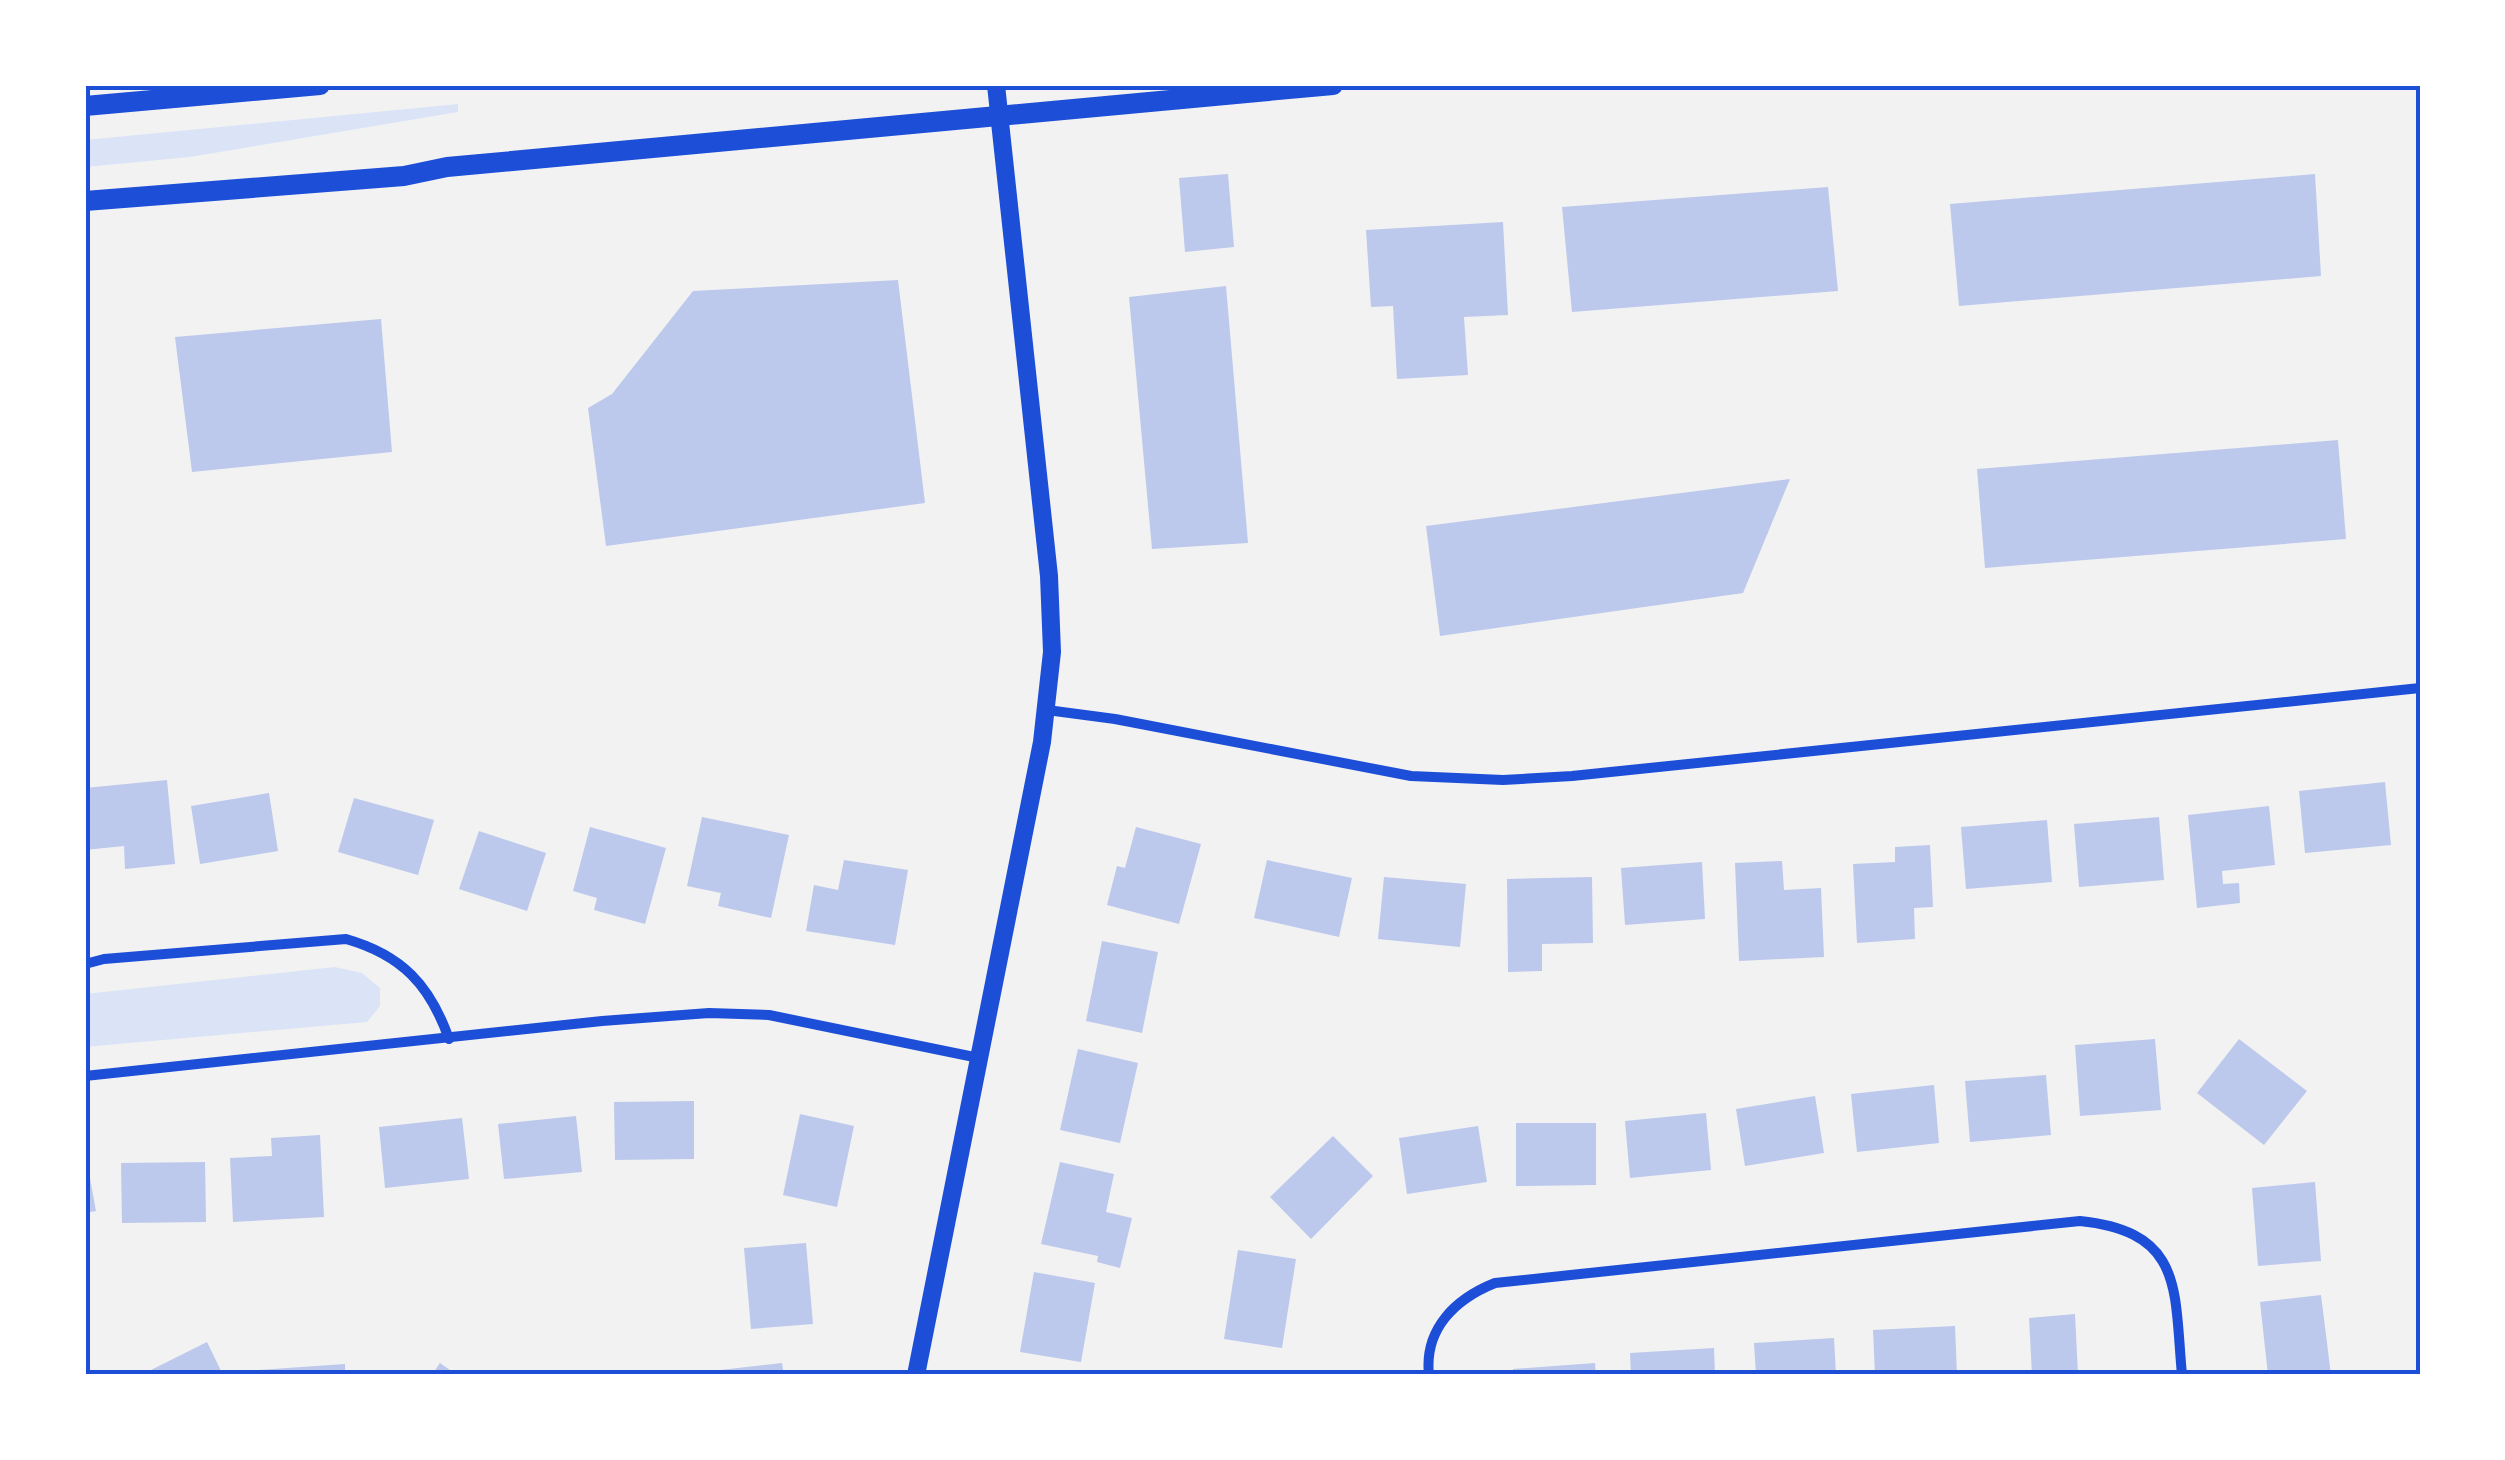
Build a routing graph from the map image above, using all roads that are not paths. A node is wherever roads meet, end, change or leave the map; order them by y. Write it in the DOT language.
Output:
graph roads {
  1 [pos="320,85"];
  2 [pos="996,85"];
  3 [pos="1333,85"];
  4 [pos="85,106"];
  5 [pos="999,116"];
  6 [pos="85,201"];
  7 [pos="2420,688"];
  8 [pos="1047,710"];
  9 [pos="85,964"];
  10 [pos="449,1039"];
  11 [pos="979,1058"];
  12 [pos="85,1076"];
  13 [pos="916,1375"];
  14 [pos="1429,1375"];
  15 [pos="2182,1375"];
  1 -- 4 [label="main road"];
  2 -- 5 [label="street"];
  3 -- 5 [label="main road"];
  5 -- 6 [label="main road"];
  5 -- 8 [label="street"];
  7 -- 8 [label="street"];
  8 -- 11 [label="street"];
  9 -- 10 [label="street"];
  10 -- 11 [label="street"];
  10 -- 12 [label="street"];
  11 -- 13 [label="street"];
  14 -- 15 [label="street"];
}
